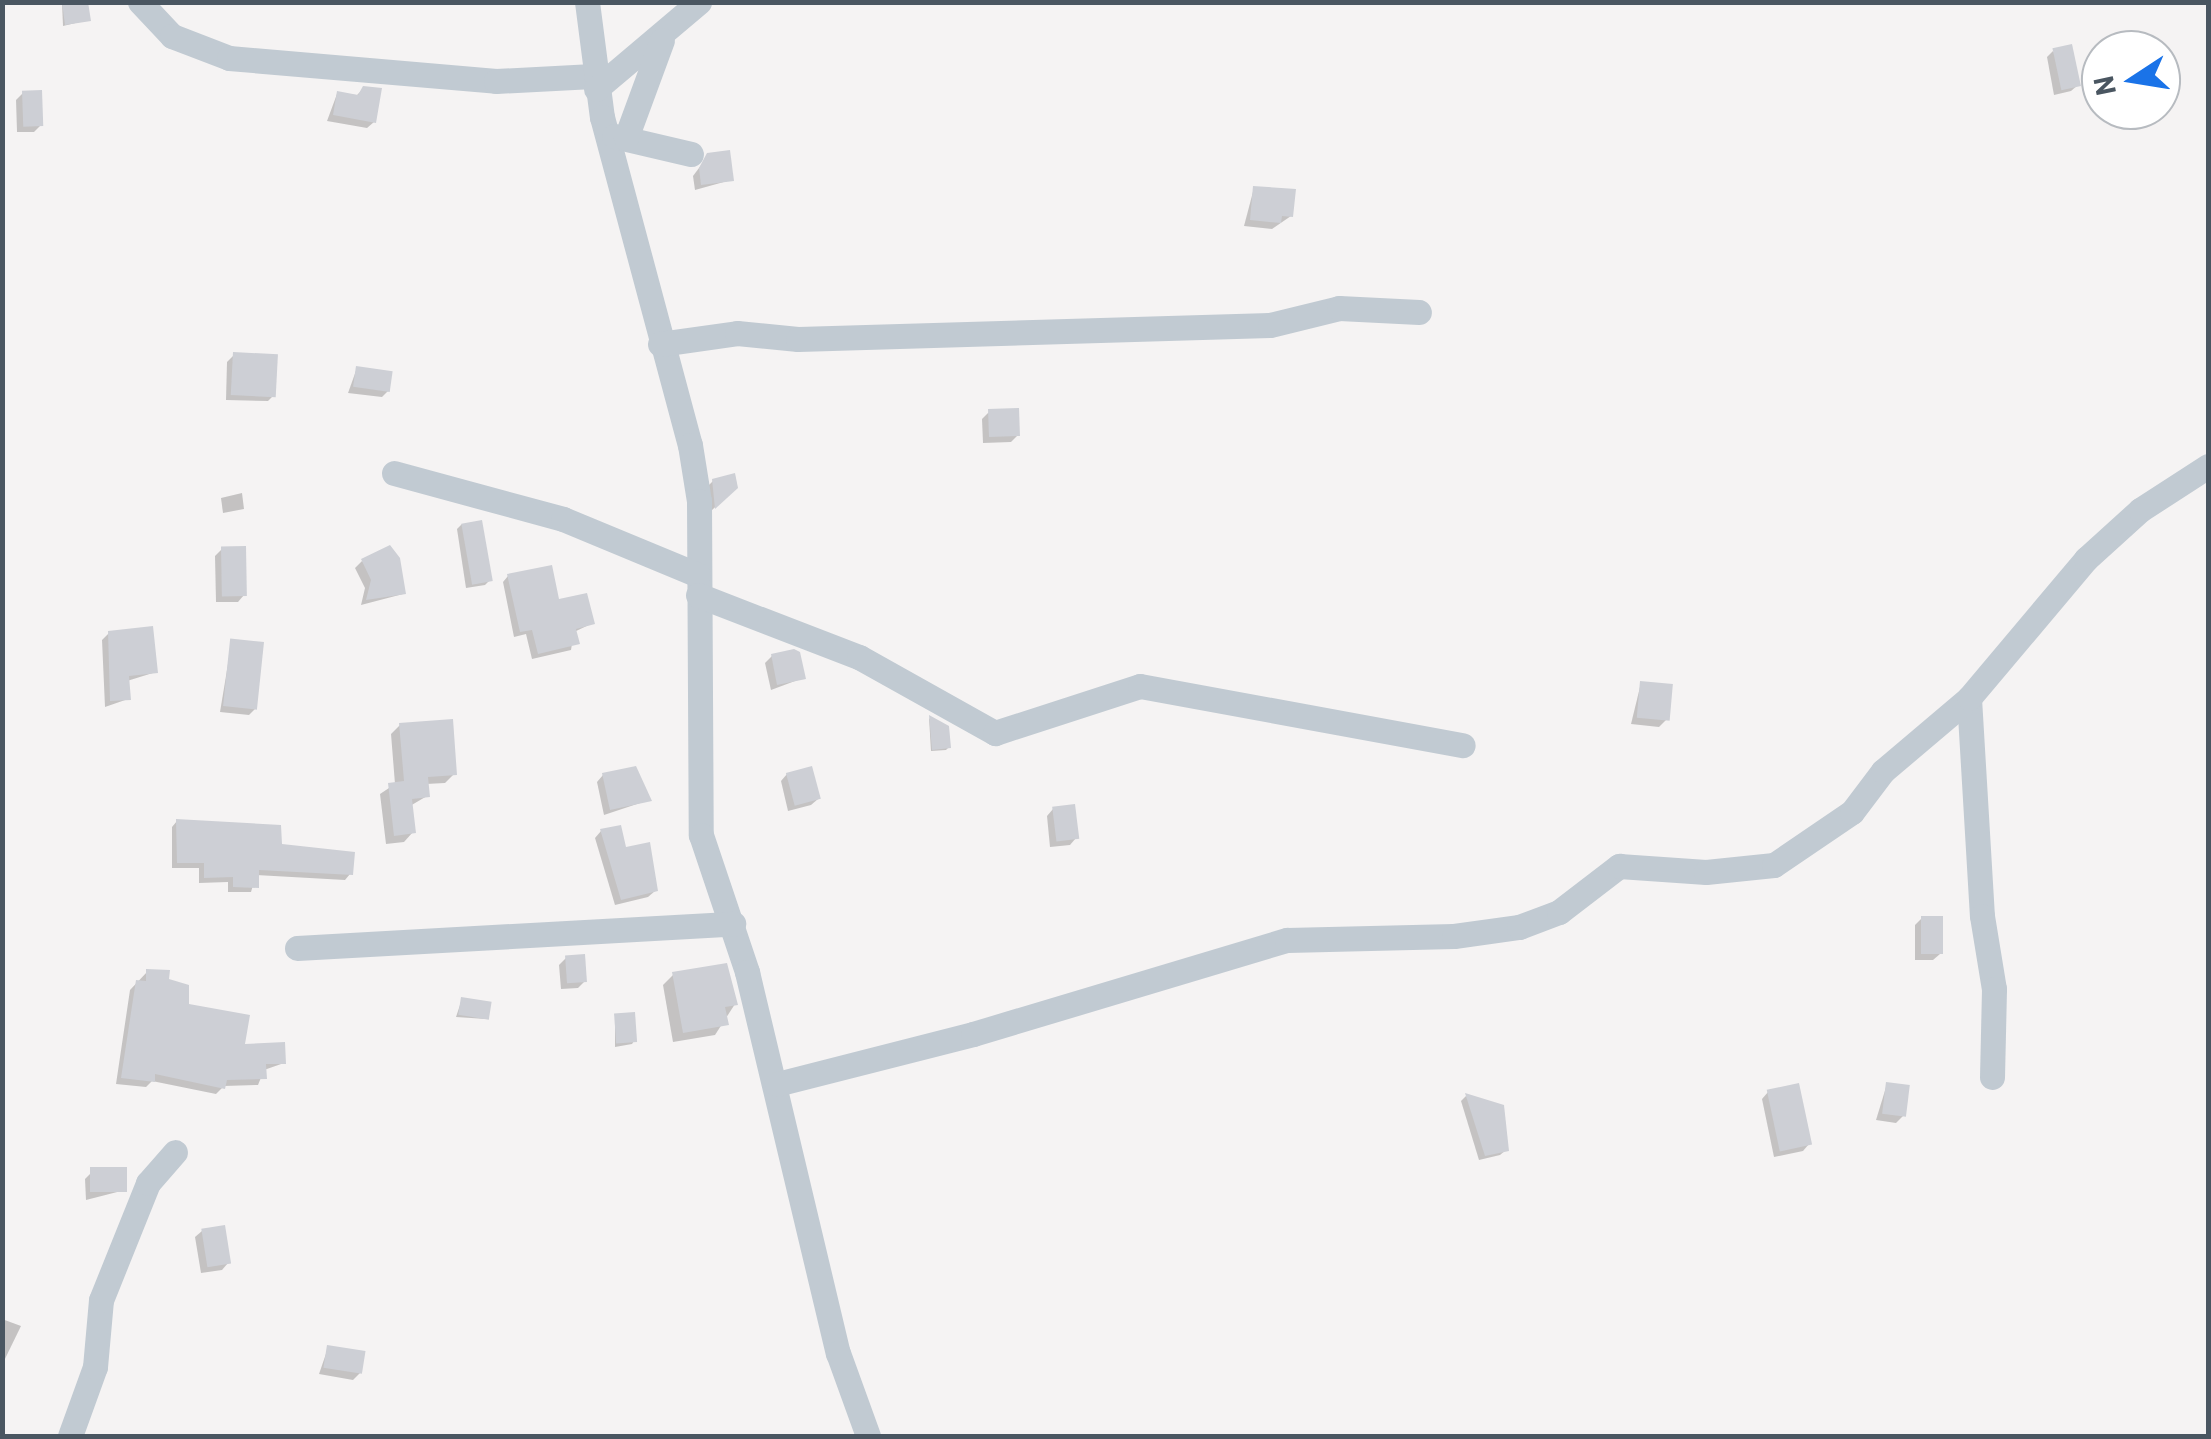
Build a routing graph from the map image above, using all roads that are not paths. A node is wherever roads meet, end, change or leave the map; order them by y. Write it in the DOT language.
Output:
graph roads {
  1 [pos="140,2"];
  2 [pos="587,2"];
  3 [pos="698,2"];
  4 [pos="664,34"];
  5 [pos="594,83"];
  6 [pos="617,137"];
  7 [pos="691,154"];
  8 [pos="1418,312"];
  9 [pos="660,344"];
  10 [pos="2208,466"];
  11 [pos="394,473"];
  12 [pos="698,585"];
  13 [pos="1969,698"];
  14 [pos="1463,745"];
  15 [pos="733,924"];
  16 [pos="298,948"];
  17 [pos="1992,1077"];
  18 [pos="777,1084"];
  19 [pos="175,1152"];
  20 [pos="70,1436"];
  21 [pos="864,1436"];
  1 -- 5 [label="street"];
  2 -- 5 [label="street"];
  3 -- 4 [label="street"];
  4 -- 5 [label="street"];
  4 -- 6 [label="street"];
  5 -- 6 [label="street"];
  6 -- 7 [label="street"];
  6 -- 9 [label="street"];
  8 -- 9 [label="street"];
  9 -- 12 [label="street"];
  10 -- 13 [label="street"];
  11 -- 12 [label="street"];
  12 -- 14 [label="street"];
  12 -- 15 [label="street"];
  13 -- 17 [label="street"];
  13 -- 18 [label="street"];
  15 -- 16 [label="street"];
  15 -- 18 [label="street"];
  18 -- 21 [label="street"];
  19 -- 20 [label="street"];
}
